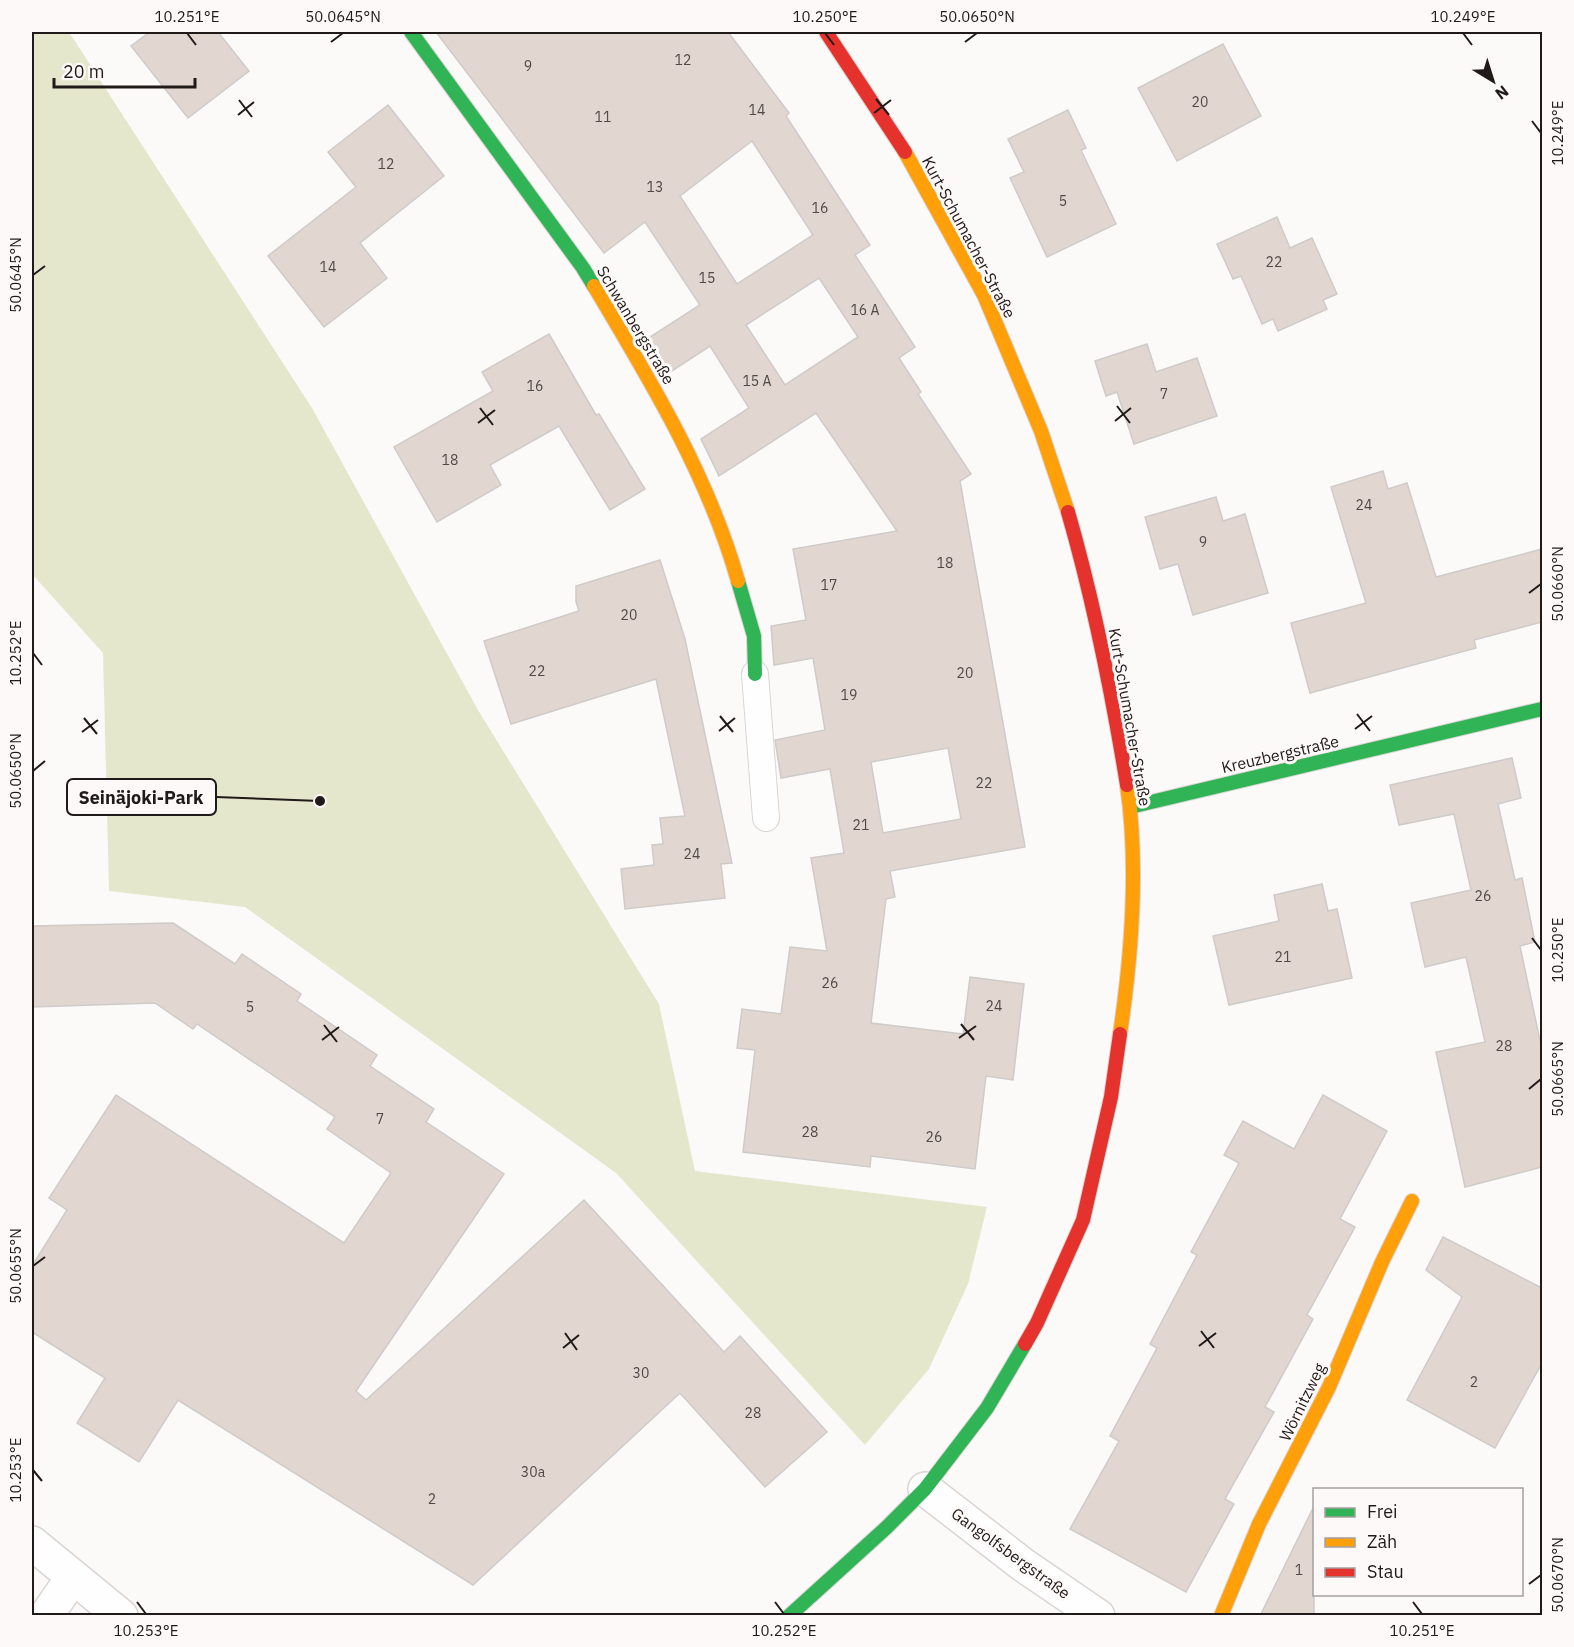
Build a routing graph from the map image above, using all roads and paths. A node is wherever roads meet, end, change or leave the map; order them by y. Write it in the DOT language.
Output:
graph roads {
  1 [pos="411,32"];
  2 [pos="826,32"];
  3 [pos="755,674"];
  4 [pos="1542,709"];
  5 [pos="1130,807"];
  6 [pos="766,818"];
  7 [pos="1412,1201"];
  8 [pos="925,1489"];
  9 [pos="32,1543"];
  10 [pos="73,1577"];
  11 [pos="46,1616"];
  12 [pos="121,1616"];
  13 [pos="789,1616"];
  14 [pos="1098,1616"];
  15 [pos="1221,1616"];
  1 -- 3 [label="street, Schwanbergstraße"];
  2 -- 5 [label="street, Kurt-Schumacher-Straße"];
  3 -- 6 [label="lane"];
  4 -- 5 [label="street, Kreuzbergstraße"];
  5 -- 8 [label="street, Kurt-Schumacher-Straße"];
  7 -- 15 [label="street, Wörnitzweg"];
  8 -- 13 [label="street, Kurt-Schumacher-Straße"];
  8 -- 14 [label="street, Gangolfsbergstraße"];
  9 -- 10 [label="street"];
  10 -- 11 [label="street"];
  10 -- 12 [label="street"];
}
